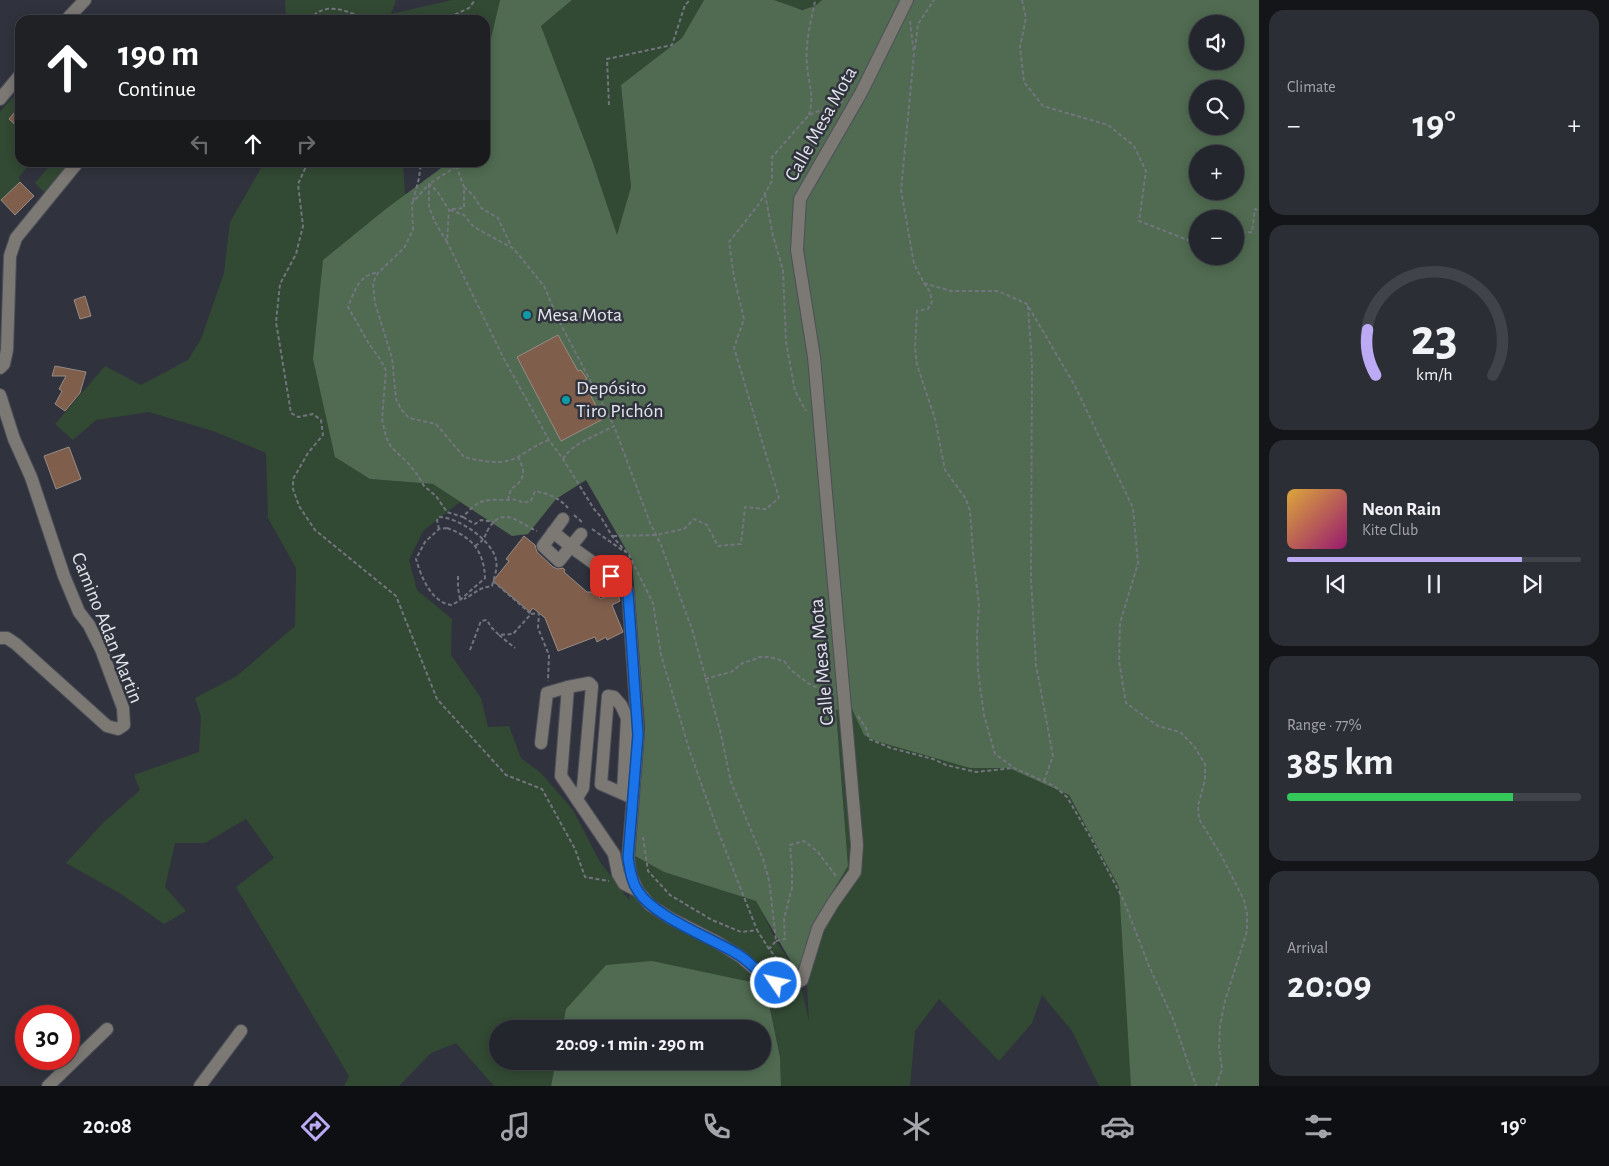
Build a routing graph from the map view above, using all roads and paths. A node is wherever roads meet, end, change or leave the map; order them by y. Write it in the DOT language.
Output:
graph roads {
  1 [pos="85,0"];
  2 [pos="475,0"];
  3 [pos="690,0"];
  4 [pos="811,0"];
  5 [pos="815,0"];
  6 [pos="907,0"];
  7 [pos="934,0"];
  8 [pos="1022,0"];
  9 [pos="71,15"];
  10 [pos="314,15"];
  11 [pos="356,15"];
  12 [pos="454,15"];
  13 [pos="910,18"];
  14 [pos="914,54"];
  15 [pos="15,81"];
  16 [pos="861,93"];
  17 [pos="0,99"];
  18 [pos="609,105"];
  19 [pos="809,114"];
  20 [pos="74,167"];
  21 [pos="306,167"];
  22 [pos="420,167"];
  23 [pos="455,167"];
  24 [pos="457,167"];
  25 [pos="429,184"];
  26 [pos="464,187"];
  27 [pos="765,194"];
  28 [pos="412,203"];
  29 [pos="449,210"];
  30 [pos="1259,211"];
  31 [pos="1244,232"];
  32 [pos="1189,241"];
  33 [pos="447,242"];
  34 [pos="512,248"];
  35 [pos="378,273"];
  36 [pos="924,283"];
  37 [pos="1027,304"];
  38 [pos="0,368"];
  39 [pos="0,395"];
  40 [pos="820,422"];
  41 [pos="614,426"];
  42 [pos="549,440"];
  43 [pos="518,457"];
  44 [pos="563,460"];
  45 [pos="508,500"];
  46 [pos="447,512"];
  47 [pos="444,517"];
  48 [pos="463,517"];
  49 [pos="564,519"];
  50 [pos="494,522"];
  51 [pos="475,524"];
  52 [pos="439,529"];
  53 [pos="586,529"];
  54 [pos="471,530"];
  55 [pos="537,531"];
  56 [pos="553,532"];
  57 [pos="656,535"];
  58 [pos="612,536"];
  59 [pos="484,540"];
  60 [pos="475,546"];
  61 [pos="571,547"];
  62 [pos="629,555"];
  63 [pos="458,576"];
  64 [pos="493,581"];
  65 [pos="460,600"];
  66 [pos="531,614"];
  67 [pos="499,635"];
  68 [pos="0,638"];
  69 [pos="515,648"];
  70 [pos="470,650"];
  71 [pos="706,679"];
  72 [pos="568,687"];
  73 [pos="547,693"];
  74 [pos="844,700"];
  75 [pos="542,743"];
  76 [pos="1014,768"];
  77 [pos="1044,781"];
  78 [pos="628,796"];
  79 [pos="577,798"];
  80 [pos="642,835"];
  81 [pos="624,884"];
  82 [pos="845,886"];
  83 [pos="638,891"];
  84 [pos="757,930"];
  85 [pos="776,941"];
  86 [pos="769,949"];
  87 [pos="780,962"];
  88 [pos="107,1029"];
  89 [pos="241,1031"];
  90 [pos="48,1086"];
  91 [pos="200,1086"];
  92 [pos="1196,1086"];
  93 [pos="1216,1086"];
  1 -- 9 [label="street"];
  2 -- 12 [label="path"];
  3 -- 18 [label="path"];
  4 -- 5 [label="path"];
  5 -- 19 [label="path"];
  6 -- 16 [label="street, Calle Mesa Mota"];
  7 -- 14 [label="path"];
  8 -- 32 [label="path"];
  10 -- 11 [label="path"];
  13 -- 14 [label="path"];
  14 -- 36 [label="path"];
  15 -- 17 [label="street"];
  16 -- 19 [label="path"];
  16 -- 40 [label="street, Calle Mesa Mota"];
  19 -- 27 [label="path"];
  20 -- 38 [label="street"];
  21 -- 81 [label="path"];
  22 -- 28 [label="path"];
  23 -- 25 [label="path"];
  24 -- 26 [label="path"];
  25 -- 28 [label="path"];
  25 -- 29 [label="path"];
  25 -- 33 [label="path"];
  26 -- 29 [label="path"];
  26 -- 34 [label="path"];
  27 -- 40 [label="path"];
  27 -- 57 [label="path"];
  28 -- 35 [label="path"];
  29 -- 33 [label="path"];
  29 -- 34 [label="path"];
  30 -- 31 [label="path"];
  33 -- 42 [label="path"];
  34 -- 41 [label="path"];
  35 -- 43 [label="path"];
  35 -- 46 [label="path"];
  36 -- 37 [label="path"];
  36 -- 76 [label="path"];
  37 -- 77 [label="path"];
  37 -- 93 [label="path"];
  39 -- 68 [label="street, Camino Adan Martin"];
  40 -- 74 [label="street, Calle Mesa Mota"];
  41 -- 44 [label="path"];
  41 -- 57 [label="path"];
  42 -- 43 [label="path"];
  42 -- 44 [label="path"];
  43 -- 45 [label="path"];
  44 -- 58 [label="path"];
  45 -- 48 [label="path"];
  45 -- 53 [label="path"];
  46 -- 47 [label="path"];
  46 -- 48 [label="path"];
  47 -- 52 [label="path"];
  47 -- 54 [label="path"];
  48 -- 51 [label="path"];
  49 -- 56 [label="street"];
  50 -- 51 [label="path"];
  50 -- 55 [label="path"];
  50 -- 59 [label="path"];
  51 -- 54 [label="path"];
  52 -- 60 [label="path"];
  52 -- 65 [label="path"];
  53 -- 61 [label="street"];
  53 -- 62 [label="path"];
  54 -- 59 [label="path"];
  56 -- 61 [label="street, Calle Mesa Mota"];
  56 -- 61 [label="street"];
  57 -- 58 [label="path"];
  57 -- 71 [label="path"];
  58 -- 62 [label="path"];
  59 -- 60 [label="path"];
  59 -- 64 [label="path"];
  60 -- 65 [label="path"];
  61 -- 78 [label="street, Calle Mesa Mota"];
  62 -- 84 [label="path"];
  63 -- 65 [label="path"];
  64 -- 65 [label="path"];
  64 -- 66 [label="path"];
  66 -- 67 [label="path"];
  66 -- 73 [label="path"];
  67 -- 69 [label="path"];
  67 -- 70 [label="path"];
  71 -- 74 [label="path"];
  71 -- 85 [label="path"];
  72 -- 73 [label="street"];
  72 -- 79 [label="street"];
  72 -- 79 [label="street"];
  73 -- 75 [label="street"];
  74 -- 76 [label="path"];
  74 -- 82 [label="street, Calle Mesa Mota"];
  76 -- 77 [label="path"];
  77 -- 92 [label="path"];
  78 -- 78 [label="street"];
  78 -- 83 [label="street, Calle Mesa Mota"];
  79 -- 81 [label="street"];
  80 -- 84 [label="path"];
  81 -- 83 [label="street"];
  82 -- 83 [label="street, Calle Mesa Mota"];
  82 -- 85 [label="path"];
  84 -- 86 [label="path"];
  85 -- 86 [label="path"];
  86 -- 87 [label="path"];
  88 -- 90 [label="street"];
  89 -- 91 [label="street"];
}
